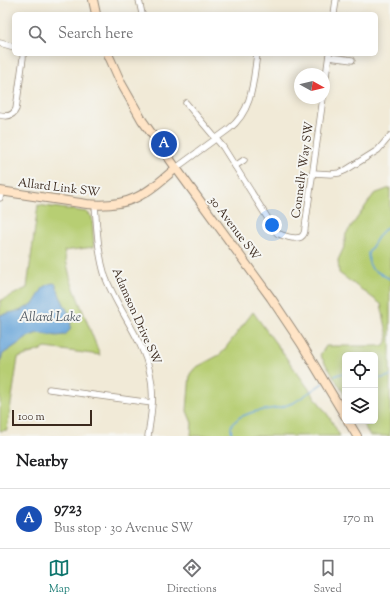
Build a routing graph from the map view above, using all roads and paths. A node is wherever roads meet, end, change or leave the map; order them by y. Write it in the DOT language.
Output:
graph roads {
  1 [pos="93,0"];
  2 [pos="139,0"];
  3 [pos="336,0"];
  4 [pos="96,12"];
  5 [pos="142,12"];
  6 [pos="334,12"];
  7 [pos="0,43"];
  8 [pos="12,46"];
  9 [pos="23,56"];
  10 [pos="109,56"];
  11 [pos="257,56"];
  12 [pos="329,56"];
  13 [pos="352,60"];
  14 [pos="327,68"];
  15 [pos="186,103"];
  16 [pos="322,104"];
  17 [pos="0,115"];
  18 [pos="390,136"];
  19 [pos="215,139"];
  20 [pos="244,160"];
  21 [pos="235,166"];
  22 [pos="176,168"];
  23 [pos="313,173"];
  24 [pos="0,194"];
  25 [pos="95,205"];
  26 [pos="49,389"];
  27 [pos="152,403"];
  28 [pos="342,411"];
  29 [pos="148,436"];
  1 -- 4 [label="main road"];
  2 -- 5 [label="street"];
  3 -- 6 [label="street"];
  7 -- 8 [label="street"];
  9 -- 17 [label="street"];
  10 -- 22 [label="main road, 30 Avenue SW"];
  11 -- 19 [label="street"];
  12 -- 13 [label="street"];
  12 -- 14 [label="street"];
  15 -- 19 [label="street, Connelly Way SW"];
  16 -- 23 [label="street, Connelly Way SW"];
  18 -- 23 [label="street"];
  19 -- 21 [label="street, Connelly Way SW"];
  19 -- 22 [label="street"];
  20 -- 21 [label="street"];
  21 -- 23 [label="street, Connelly Way SW"];
  22 -- 25 [label="main road, Allard Link SW"];
  22 -- 28 [label="main road, 30 Avenue SW"];
  24 -- 25 [label="main road, Allard Link SW"];
  25 -- 27 [label="street, Adamson Drive SW"];
  26 -- 27 [label="street"];
  27 -- 29 [label="street, Adamson Drive SW"];
}
